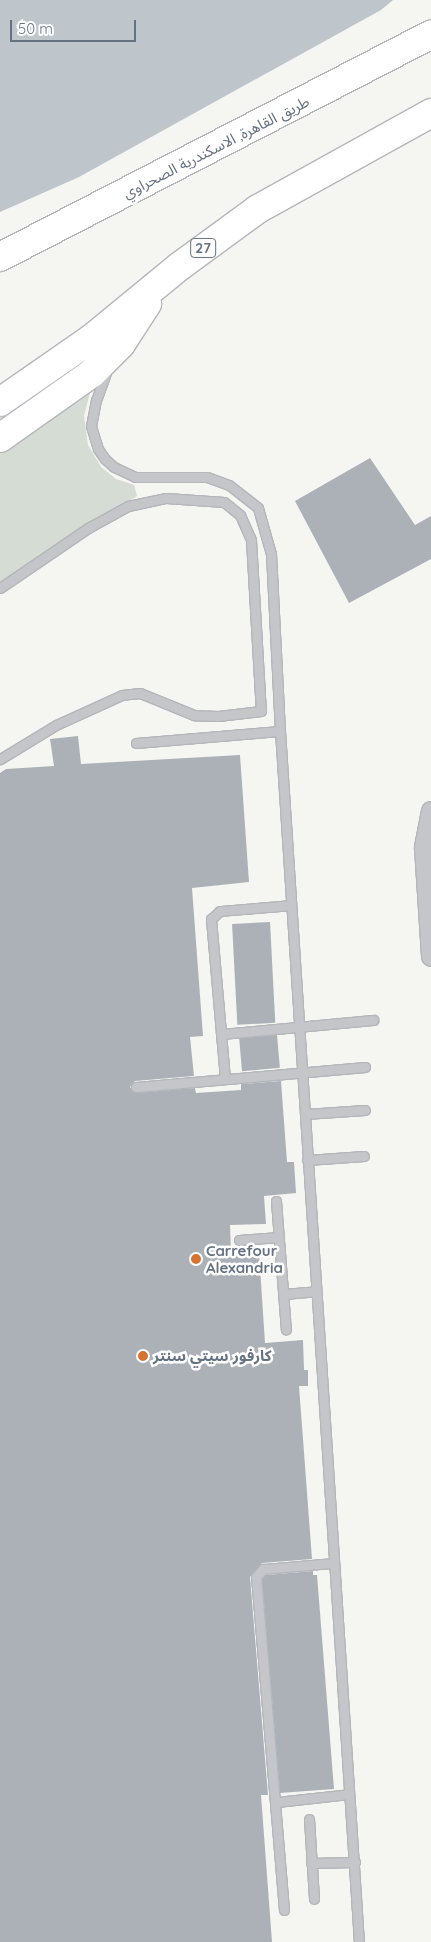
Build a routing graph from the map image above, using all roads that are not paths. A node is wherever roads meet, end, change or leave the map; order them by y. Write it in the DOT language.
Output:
graph roads {
  1 [pos="431,19"];
  2 [pos="431,35"];
  3 [pos="380,63"];
  4 [pos="428,115"];
  5 [pos="0,257"];
  6 [pos="155,287"];
  7 [pos="121,344"];
  8 [pos="0,402"];
  9 [pos="0,438"];
  10 [pos="0,588"];
  11 [pos="279,708"];
  12 [pos="261,711"];
  13 [pos="280,731"];
  14 [pos="136,743"];
  15 [pos="0,759"];
  16 [pos="431,811"];
  17 [pos="291,905"];
  18 [pos="431,957"];
  19 [pos="373,1020"];
  20 [pos="298,1027"];
  21 [pos="221,1034"];
  22 [pos="365,1067"];
  23 [pos="302,1072"];
  24 [pos="225,1079"];
  25 [pos="136,1087"];
  26 [pos="364,1110"];
  27 [pos="305,1114"];
  28 [pos="364,1156"];
  29 [pos="307,1160"];
  30 [pos="276,1201"];
  31 [pos="279,1237"];
  32 [pos="239,1240"];
  33 [pos="316,1291"];
  34 [pos="284,1294"];
  35 [pos="286,1330"];
  36 [pos="333,1563"];
  37 [pos="348,1794"];
  38 [pos="277,1802"];
  39 [pos="309,1819"];
  40 [pos="355,1862"];
  41 [pos="311,1863"];
  42 [pos="314,1899"];
  43 [pos="284,1910"];
  44 [pos="359,1942"];
  1 -- 3 [label="highway"];
  2 -- 3 [label="highway, طريق القاهرة, الاسكندرية الصحراوي"];
  3 -- 5 [label="highway, طريق القاهرة, الاسكندرية الصحراوي"];
  4 -- 6 [label="highway, 27"];
  6 -- 7 [label="highway"];
  6 -- 8 [label="highway, 27"];
  7 -- 9 [label="highway"];
  7 -- 11 [label="lane"];
  10 -- 12 [label="lane"];
  11 -- 12 [label="lane"];
  11 -- 13 [label="lane"];
  12 -- 15 [label="lane"];
  13 -- 14 [label="lane"];
  13 -- 17 [label="lane"];
  16 -- 18 [label="street"];
  17 -- 20 [label="lane"];
  17 -- 21 [label="lane"];
  19 -- 20 [label="lane"];
  20 -- 21 [label="lane"];
  20 -- 23 [label="lane"];
  21 -- 24 [label="lane"];
  22 -- 23 [label="lane"];
  23 -- 24 [label="lane"];
  23 -- 27 [label="lane"];
  24 -- 25 [label="lane"];
  26 -- 27 [label="lane"];
  27 -- 29 [label="lane"];
  28 -- 29 [label="lane"];
  29 -- 33 [label="lane"];
  30 -- 31 [label="lane"];
  31 -- 32 [label="lane"];
  31 -- 34 [label="lane"];
  33 -- 34 [label="lane"];
  33 -- 36 [label="lane"];
  34 -- 35 [label="lane"];
  36 -- 37 [label="lane"];
  36 -- 38 [label="lane"];
  37 -- 38 [label="lane"];
  37 -- 40 [label="lane"];
  38 -- 43 [label="lane"];
  39 -- 41 [label="lane"];
  40 -- 41 [label="lane"];
  40 -- 44 [label="lane"];
  41 -- 42 [label="lane"];
}
